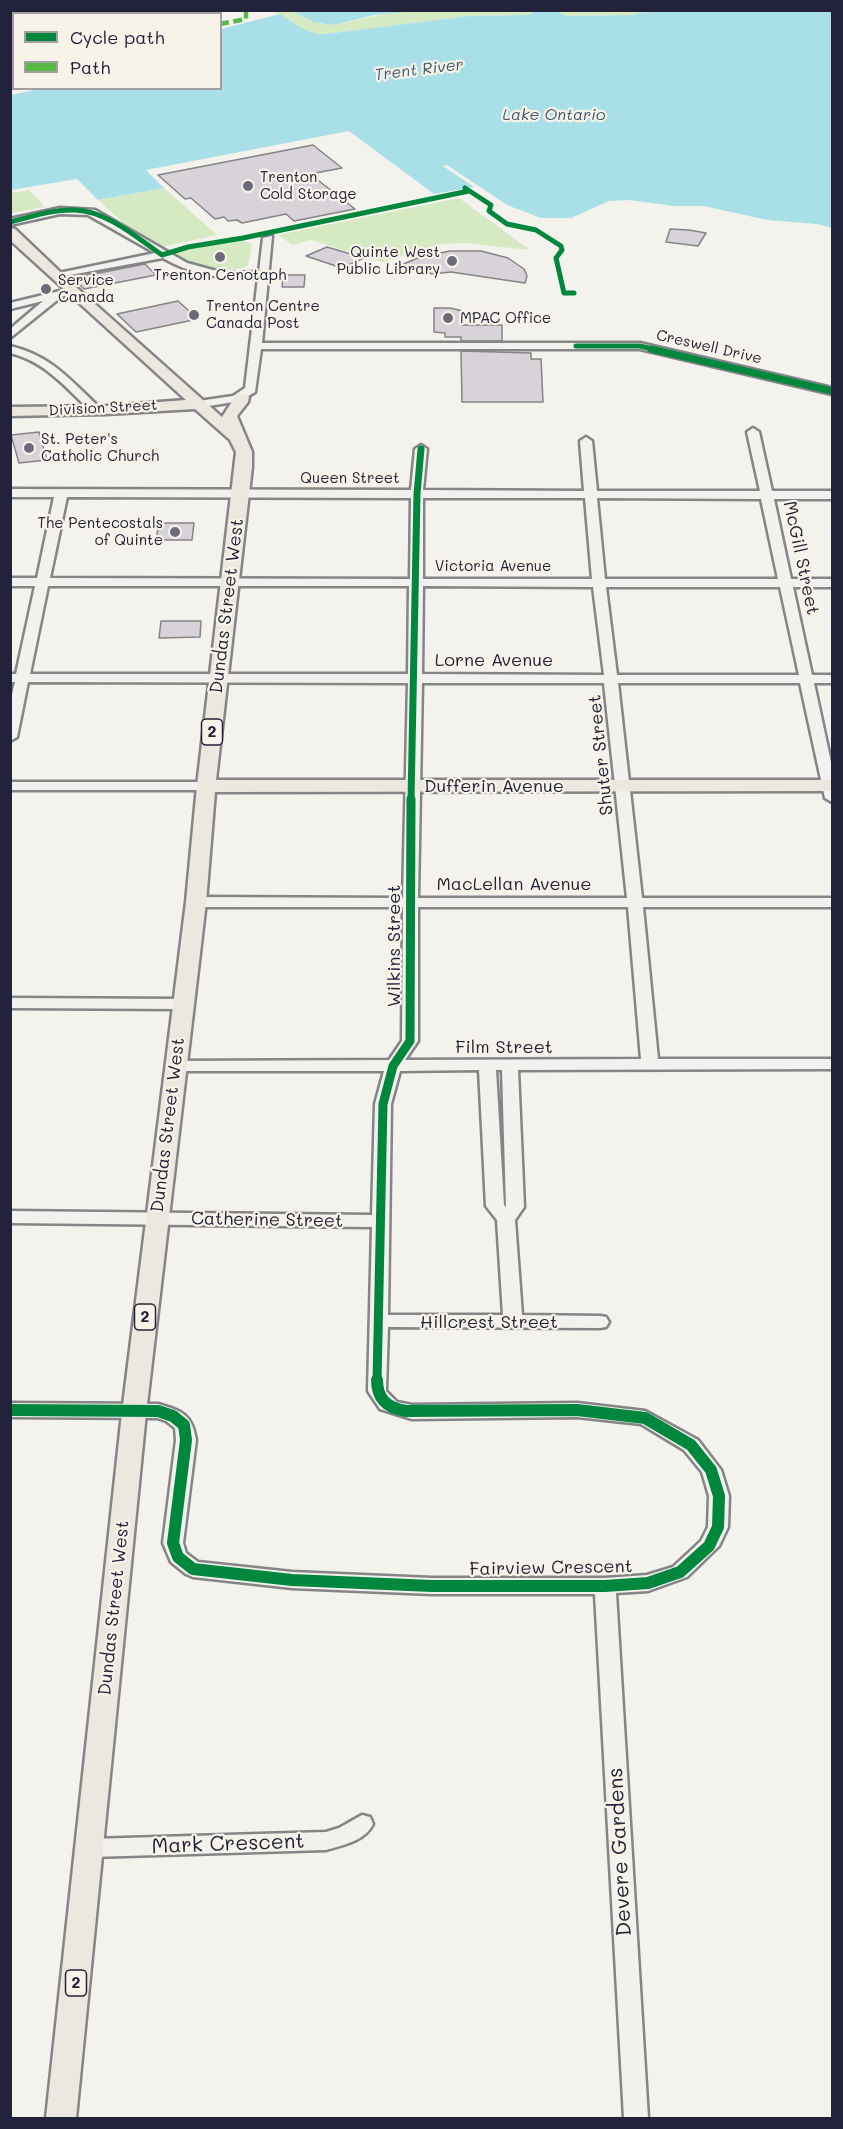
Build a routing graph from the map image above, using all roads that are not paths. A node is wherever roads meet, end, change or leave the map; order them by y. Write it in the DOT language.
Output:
graph roads {
  1 [pos="10,222"];
  2 [pos="10,232"];
  3 [pos="268,238"];
  4 [pos="162,255"];
  5 [pos="58,276"];
  6 [pos="263,280"];
  7 [pos="72,291"];
  8 [pos="56,296"];
  9 [pos="10,306"];
  10 [pos="10,334"];
  11 [pos="257,346"];
  12 [pos="10,349"];
  13 [pos="832,391"];
  14 [pos="242,397"];
  15 [pos="196,404"];
  16 [pos="116,409"];
  17 [pos="96,410"];
  18 [pos="10,412"];
  19 [pos="215,419"];
  20 [pos="753,432"];
  21 [pos="237,438"];
  22 [pos="586,441"];
  23 [pos="421,449"];
  24 [pos="10,493"];
  25 [pos="61,494"];
  26 [pos="240,494"];
  27 [pos="417,494"];
  28 [pos="592,494"];
  29 [pos="768,495"];
  30 [pos="832,495"];
  31 [pos="10,582"];
  32 [pos="42,582"];
  33 [pos="599,582"];
  34 [pos="229,583"];
  35 [pos="415,583"];
  36 [pos="786,583"];
  37 [pos="832,583"];
  38 [pos="16,678"];
  39 [pos="415,678"];
  40 [pos="612,678"];
  41 [pos="218,679"];
  42 [pos="806,679"];
  43 [pos="832,679"];
  44 [pos="10,737"];
  45 [pos="10,786"];
  46 [pos="206,786"];
  47 [pos="411,786"];
  48 [pos="624,786"];
  49 [pos="832,790"];
  50 [pos="196,902"];
  51 [pos="832,903"];
  52 [pos="411,904"];
  53 [pos="634,904"];
  54 [pos="10,1003"];
  55 [pos="182,1004"];
  56 [pos="832,1064"];
  57 [pos="393,1065"];
  58 [pos="175,1066"];
  59 [pos="487,1066"];
  60 [pos="510,1066"];
  61 [pos="650,1066"];
  62 [pos="10,1217"];
  63 [pos="157,1219"];
  64 [pos="506,1219"];
  65 [pos="379,1221"];
  66 [pos="378,1321"];
  67 [pos="513,1322"];
  68 [pos="600,1322"];
  69 [pos="10,1410"];
  70 [pos="412,1412"];
  71 [pos="134,1413"];
  72 [pos="605,1586"];
  73 [pos="362,1824"];
  74 [pos="90,1848"];
  75 [pos="61,2118"];
  76 [pos="636,2118"];
  1 -- 4 [label="street"];
  2 -- 5 [label="main road"];
  3 -- 6 [label="street"];
  4 -- 5 [label="street"];
  4 -- 6 [label="street"];
  5 -- 7 [label="main road"];
  6 -- 11 [label="street"];
  7 -- 8 [label="street"];
  7 -- 15 [label="main road"];
  8 -- 9 [label="street"];
  8 -- 10 [label="street"];
  11 -- 13 [label="street, Creswell Drive"];
  11 -- 14 [label="street"];
  12 -- 17 [label="street"];
  14 -- 15 [label="street"];
  14 -- 21 [label="main road, Dundas Street West"];
  15 -- 16 [label="main road, Division Street"];
  15 -- 19 [label="main road"];
  16 -- 17 [label="main road, Division Street"];
  16 -- 19 [label="main road"];
  17 -- 18 [label="main road, Division Street"];
  19 -- 21 [label="main road"];
  20 -- 29 [label="street, McGill Street"];
  21 -- 26 [label="main road, Dundas Street West / 2"];
  22 -- 28 [label="street, Shuter Street"];
  23 -- 27 [label="street, Wilkins Street"];
  24 -- 25 [label="street, Queen Street"];
  25 -- 26 [label="street, Queen Street"];
  25 -- 32 [label="street"];
  26 -- 27 [label="street, Queen Street"];
  26 -- 34 [label="main road, Dundas Street West / 2"];
  27 -- 28 [label="street, Queen Street"];
  27 -- 35 [label="street, Wilkins Street"];
  28 -- 29 [label="street, Queen Street"];
  28 -- 33 [label="street, Shuter Street"];
  29 -- 30 [label="street, Queen Street"];
  29 -- 36 [label="street, McGill Street"];
  31 -- 32 [label="street, Victoria Avenue"];
  32 -- 34 [label="street, Victoria Avenue"];
  32 -- 38 [label="street"];
  33 -- 35 [label="street, Victoria Avenue"];
  33 -- 36 [label="street, Victoria Avenue"];
  33 -- 40 [label="street, Shuter Street"];
  34 -- 35 [label="street, Victoria Avenue"];
  34 -- 41 [label="main road, Dundas Street West / 2"];
  35 -- 39 [label="street, Wilkins Street"];
  36 -- 37 [label="street, Victoria Avenue"];
  36 -- 42 [label="street, McGill Street"];
  38 -- 41 [label="street, Lorne Avenue"];
  38 -- 44 [label="street"];
  39 -- 40 [label="street, Lorne Avenue"];
  39 -- 41 [label="street, Lorne Avenue"];
  39 -- 47 [label="street, Wilkins Street"];
  40 -- 42 [label="street, Lorne Avenue"];
  40 -- 48 [label="street, Shuter Street"];
  41 -- 46 [label="main road, Dundas Street West / 2"];
  42 -- 43 [label="street, Lorne Avenue"];
  42 -- 49 [label="street, McGill Street"];
  45 -- 46 [label="street, Dufferin Avenue"];
  46 -- 47 [label="main road, Dufferin Avenue"];
  46 -- 50 [label="main road, Dundas Street West / 2"];
  47 -- 48 [label="main road, Dufferin Avenue"];
  47 -- 52 [label="street, Wilkins Street"];
  48 -- 49 [label="main road, Dufferin Avenue"];
  48 -- 53 [label="street, Shuter Street"];
  50 -- 52 [label="street, MacLellan Avenue"];
  50 -- 55 [label="main road, Dundas Street West / 2"];
  51 -- 53 [label="street, MacLellan Avenue"];
  52 -- 53 [label="street, MacLellan Avenue"];
  52 -- 57 [label="street, Wilkins Street"];
  53 -- 61 [label="street, Shuter Street"];
  54 -- 55 [label="street"];
  55 -- 58 [label="main road, Dundas Street West / 2"];
  56 -- 61 [label="street, Film Street"];
  57 -- 58 [label="street, Film Street"];
  57 -- 59 [label="street, Film Street"];
  57 -- 65 [label="street, Wilkins Street"];
  58 -- 63 [label="main road, Dundas Street West / 2"];
  59 -- 60 [label="street, Film Street"];
  59 -- 64 [label="street"];
  60 -- 61 [label="street, Film Street"];
  60 -- 64 [label="street"];
  62 -- 63 [label="street, Catherine Street"];
  63 -- 65 [label="street, Catherine Street"];
  63 -- 71 [label="main road, Dundas Street West / 2"];
  64 -- 67 [label="street"];
  65 -- 66 [label="street, Wilkins Street"];
  66 -- 67 [label="street, Hillcrest Street"];
  66 -- 70 [label="street, Wilkins Street"];
  67 -- 68 [label="street, Hillcrest Street"];
  69 -- 71 [label="street"];
  70 -- 72 [label="street, Fairview Crescent"];
  71 -- 72 [label="street, Fairview Crescent"];
  71 -- 74 [label="main road, Dundas Street West / 2"];
  72 -- 76 [label="street, Devere Gardens"];
  73 -- 74 [label="street, Mark Crescent"];
  74 -- 75 [label="main road, Dundas Street West / 2"];
}
